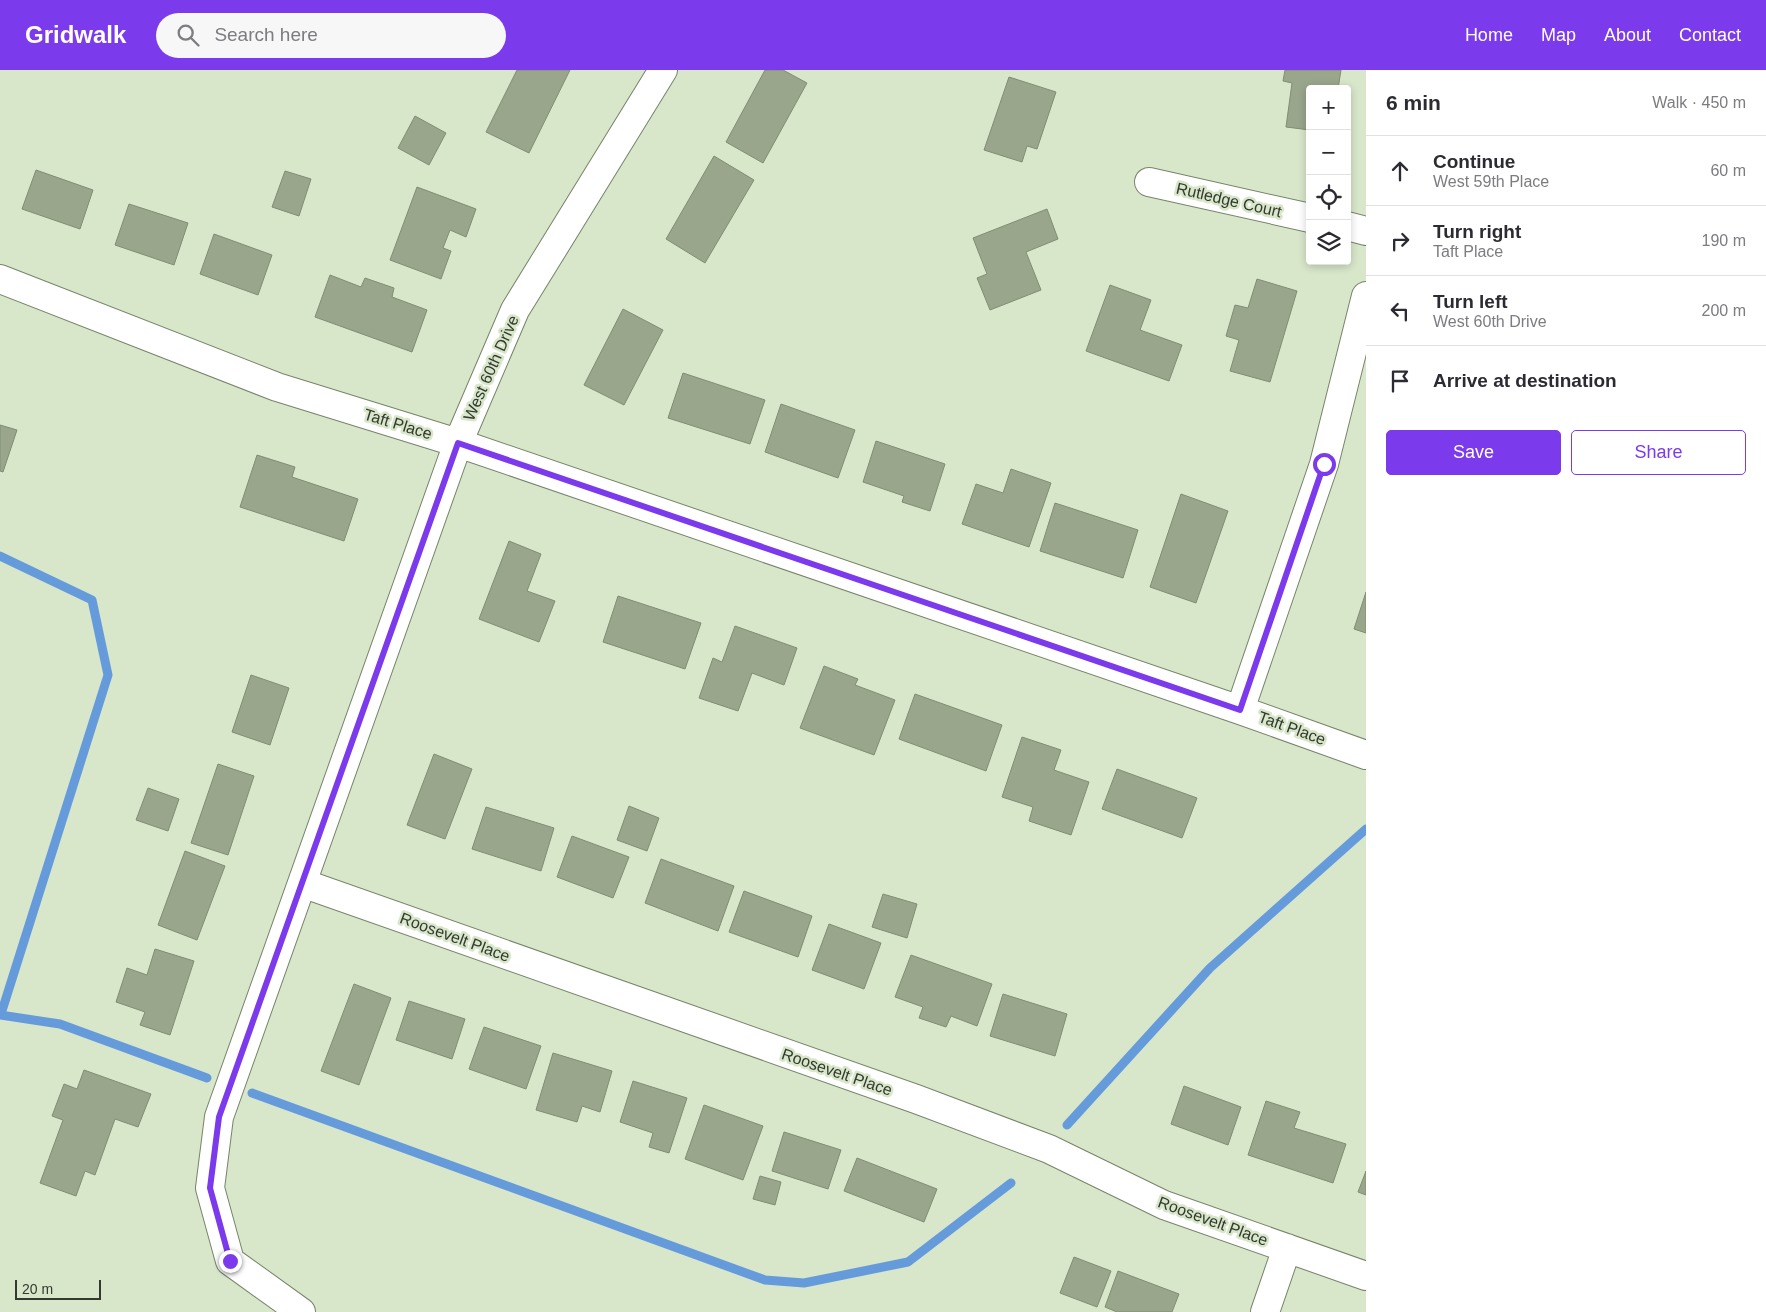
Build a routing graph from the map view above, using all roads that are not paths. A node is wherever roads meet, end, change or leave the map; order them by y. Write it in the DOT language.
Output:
graph roads {
  1 [pos="663,70"];
  2 [pos="1149,182"];
  3 [pos="1306,217"];
  4 [pos="1351,227"];
  5 [pos="1366,231"];
  6 [pos="0,279"];
  7 [pos="1366,296"];
  8 [pos="458,443"];
  9 [pos="1240,710"];
  10 [pos="1366,755"];
  11 [pos="302,883"];
  12 [pos="1287,1248"];
  13 [pos="1366,1276"];
  14 [pos="301,1312"];
  15 [pos="1265,1312"];
  1 -- 8 [label="street, West 60th Drive"];
  2 -- 3 [label="street, Rutledge Court"];
  4 -- 5 [label="street"];
  6 -- 8 [label="street, Taft Place"];
  7 -- 9 [label="street"];
  8 -- 9 [label="street, Taft Place"];
  8 -- 11 [label="street, West 60th Drive"];
  9 -- 10 [label="street, Taft Place"];
  11 -- 12 [label="street, Roosevelt Place"];
  11 -- 14 [label="street, West 60th Drive"];
  12 -- 13 [label="street, Roosevelt Place"];
  12 -- 15 [label="street"];
}
